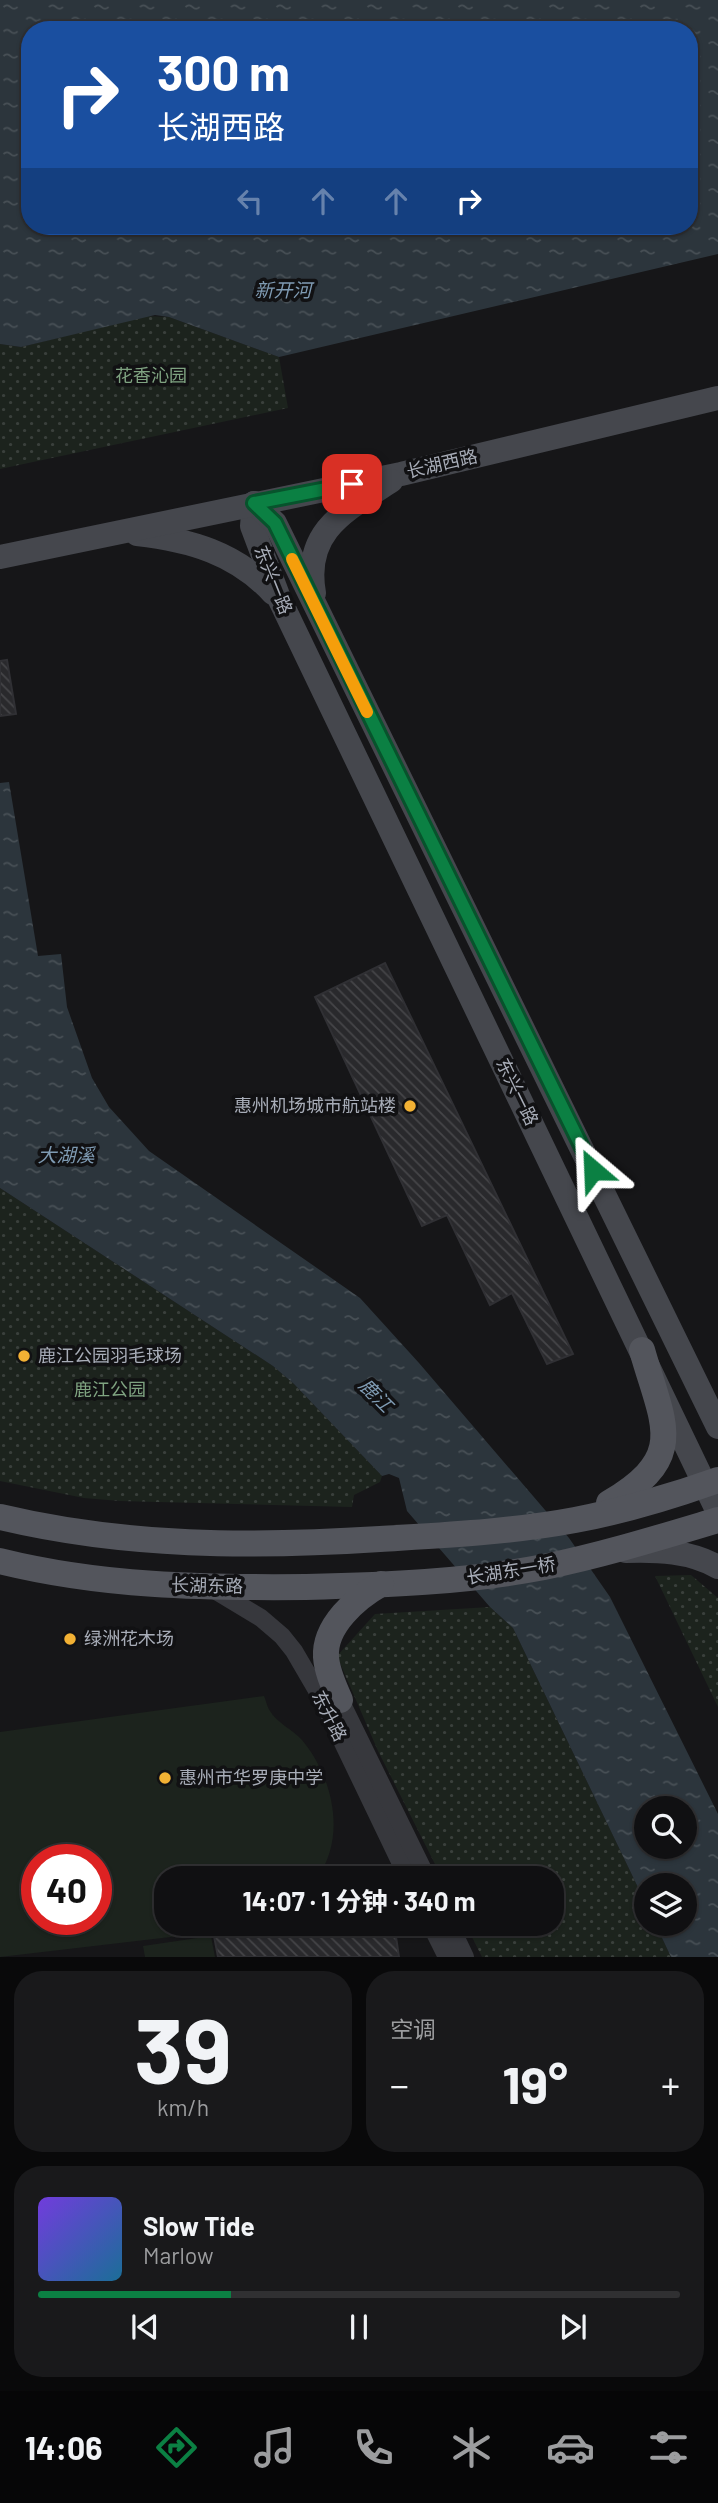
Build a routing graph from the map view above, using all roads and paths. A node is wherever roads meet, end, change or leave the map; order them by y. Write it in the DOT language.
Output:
graph roads {
  1 [pos="718,398"];
  2 [pos="401,474"];
  3 [pos="254,503"];
  4 [pos="122,533"];
  5 [pos="0,557"];
  6 [pos="279,598"];
  7 [pos="316,608"];
  8 [pos="642,1350"];
  9 [pos="688,1364"];
  10 [pos="718,1396"];
  11 [pos="718,1427"];
  12 [pos="712,1482"];
  13 [pos="718,1512"];
  14 [pos="0,1517"];
  15 [pos="576,1520"];
  16 [pos="718,1520"];
  17 [pos="604,1553"];
  18 [pos="0,1561"];
  19 [pos="718,1567"];
  20 [pos="416,1582"];
  21 [pos="381,1584"];
  22 [pos="211,1587"];
  23 [pos="340,1700"];
  24 [pos="402,1866"];
  25 [pos="421,1866"];
  26 [pos="436,1936"];
  27 [pos="455,1936"];
  28 [pos="447,1957"];
  29 [pos="465,1957"];
  1 -- 2 [label="street, 长湖西路"];
  2 -- 3 [label="street, 长湖西路"];
  2 -- 7 [label="street"];
  3 -- 4 [label="street, 长湖西路"];
  3 -- 6 [label="street, 东兴一路"];
  3 -- 7 [label="street, 东兴一路"];
  4 -- 5 [label="street, 长湖西路"];
  4 -- 6 [label="street"];
  6 -- 8 [label="street, 东兴一路"];
  7 -- 9 [label="street, 东兴一路"];
  8 -- 12 [label="street, 东兴一路"];
  8 -- 15 [label="main road"];
  9 -- 10 [label="street"];
  9 -- 11 [label="street, 东兴一路"];
  12 -- 13 [label="street, 东兴一路"];
  12 -- 15 [label="main road"];
  14 -- 15 [label="main road"];
  16 -- 17 [label="main road"];
  17 -- 19 [label="street"];
  17 -- 20 [label="main road, 长湖东一桥"];
  18 -- 22 [label="main road, 长湖东路"];
  20 -- 21 [label="main road, 长湖东路"];
  21 -- 22 [label="main road, 长湖东路"];
  21 -- 23 [label="main road"];
  22 -- 24 [label="street, 东升路"];
  23 -- 25 [label="street, 东升路"];
  26 -- 28 [label="street"];
  27 -- 29 [label="street"];
}
